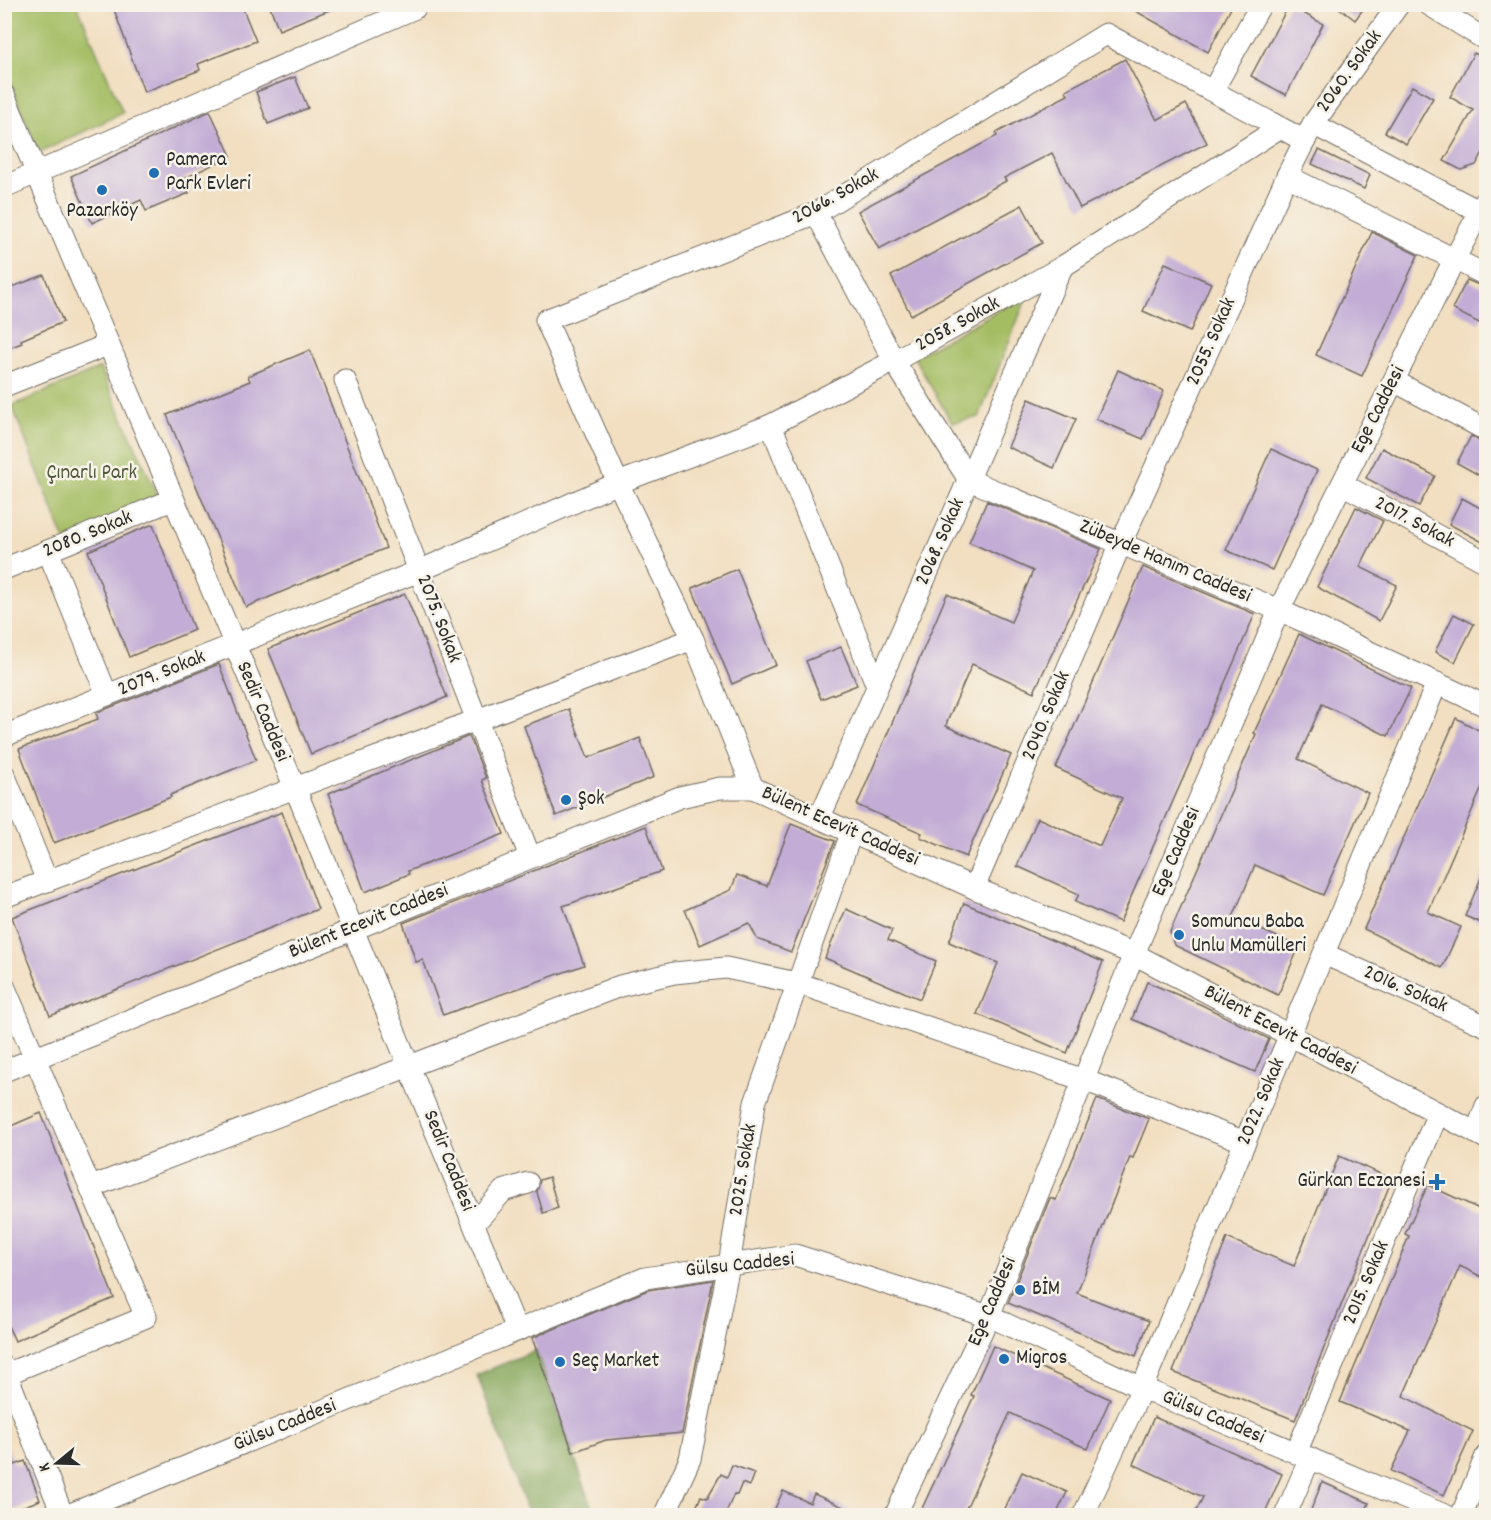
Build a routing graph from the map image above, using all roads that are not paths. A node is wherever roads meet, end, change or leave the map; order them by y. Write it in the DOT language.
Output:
graph roads {
  1 [pos="416,4"];
  2 [pos="1261,4"];
  3 [pos="1399,4"];
  4 [pos="1428,4"];
  5 [pos="1486,40"];
  6 [pos="1213,90"];
  7 [pos="4,95"];
  8 [pos="1279,128"];
  9 [pos="1309,132"];
  10 [pos="36,174"];
  11 [pos="1287,176"];
  12 [pos="4,187"];
  13 [pos="1484,209"];
  14 [pos="816,213"];
  15 [pos="1455,258"];
  16 [pos="1062,267"];
  17 [pos="1486,275"];
  18 [pos="107,345"];
  19 [pos="894,361"];
  20 [pos="345,380"];
  21 [pos="1394,381"];
  22 [pos="4,386"];
  23 [pos="771,425"];
  24 [pos="1486,430"];
  25 [pos="969,480"];
  26 [pos="618,483"];
  27 [pos="1342,484"];
  28 [pos="172,500"];
  29 [pos="1121,543"];
  30 [pos="48,551"];
  31 [pos="1486,562"];
  32 [pos="4,569"];
  33 [pos="419,571"];
  34 [pos="1279,610"];
  35 [pos="693,639"];
  36 [pos="233,645"];
  37 [pos="1437,683"];
  38 [pos="877,686"];
  39 [pos="106,696"];
  40 [pos="1486,706"];
  41 [pos="477,721"];
  42 [pos="4,736"];
  43 [pos="4,774"];
  44 [pos="295,788"];
  45 [pos="753,788"];
  46 [pos="820,817"];
  47 [pos="852,831"];
  48 [pos="530,857"];
  49 [pos="46,881"];
  50 [pos="974,888"];
  51 [pos="4,897"];
  52 [pos="353,928"];
  53 [pos="1134,954"];
  54 [pos="1324,954"];
  55 [pos="797,983"];
  56 [pos="4,986"];
  57 [pos="1486,1026"];
  58 [pos="1289,1037"];
  59 [pos="36,1059"];
  60 [pos="409,1065"];
  61 [pos="4,1071"];
  62 [pos="1084,1080"];
  63 [pos="1486,1106"];
  64 [pos="1438,1113"];
  65 [pos="1481,1135"];
  66 [pos="1245,1142"];
  67 [pos="528,1183"];
  68 [pos="91,1187"];
  69 [pos="474,1224"];
  70 [pos="729,1264"];
  71 [pos="989,1316"];
  72 [pos="517,1330"];
  73 [pos="6,1372"];
  74 [pos="1142,1388"];
  75 [pos="1303,1455"];
  76 [pos="1486,1456"];
  77 [pos="65,1515"];
  78 [pos="664,1515"];
  79 [pos="895,1515"];
  80 [pos="1083,1515"];
  81 [pos="1285,1515"];
  82 [pos="1447,1515"];
  83 [pos="1461,1515"];
  1 -- 10 [label="street"];
  2 -- 6 [label="street"];
  3 -- 9 [label="street, 2060. Sokak"];
  4 -- 5 [label="street"];
  6 -- 8 [label="street"];
  6 -- 14 [label="street, 2066. Sokak"];
  7 -- 10 [label="street, Sedir Caddesi"];
  8 -- 9 [label="street"];
  8 -- 16 [label="street, 2058. Sokak"];
  9 -- 11 [label="street, 2055. Sokak"];
  9 -- 13 [label="street"];
  10 -- 12 [label="street"];
  10 -- 18 [label="street, Sedir Caddesi"];
  11 -- 15 [label="street"];
  11 -- 29 [label="street, 2055. Sokak"];
  13 -- 15 [label="street, Ege Caddesi"];
  14 -- 19 [label="street"];
  14 -- 26 [label="street, 2066. Sokak"];
  15 -- 17 [label="street"];
  15 -- 21 [label="street, Ege Caddesi"];
  16 -- 19 [label="street, 2058. Sokak"];
  16 -- 25 [label="street, 2068. Sokak"];
  18 -- 22 [label="street"];
  18 -- 28 [label="street, Sedir Caddesi"];
  19 -- 23 [label="street, 2058. Sokak"];
  19 -- 25 [label="street"];
  20 -- 33 [label="street, 2075. Sokak"];
  21 -- 24 [label="street"];
  21 -- 27 [label="street, Ege Caddesi"];
  23 -- 26 [label="street, 2058. Sokak"];
  23 -- 38 [label="street"];
  25 -- 29 [label="street, Zübeyde Hanım Caddesi"];
  25 -- 38 [label="street, 2068. Sokak"];
  26 -- 33 [label="street, 2079. Sokak"];
  26 -- 35 [label="street"];
  27 -- 31 [label="street, 2017. Sokak"];
  27 -- 34 [label="street, Ege Caddesi"];
  28 -- 30 [label="street, 2080. Sokak"];
  28 -- 36 [label="street, Sedir Caddesi"];
  29 -- 34 [label="street, Zübeyde Hanım Caddesi"];
  29 -- 50 [label="street, 2040. Sokak"];
  30 -- 32 [label="street, 2080. Sokak"];
  30 -- 39 [label="street"];
  33 -- 36 [label="street, 2079. Sokak"];
  33 -- 41 [label="street, 2075. Sokak"];
  34 -- 37 [label="street, Zübeyde Hanım Caddesi"];
  34 -- 53 [label="street, Ege Caddesi"];
  35 -- 41 [label="street"];
  35 -- 45 [label="street"];
  36 -- 39 [label="street, 2079. Sokak"];
  36 -- 44 [label="street, Sedir Caddesi"];
  37 -- 40 [label="street, Zübeyde Hanım Caddesi"];
  37 -- 54 [label="street, 2022. Sokak"];
  38 -- 46 [label="street, 2068. Sokak"];
  39 -- 42 [label="street, 2079. Sokak"];
  41 -- 44 [label="street"];
  41 -- 48 [label="street, 2075. Sokak"];
  43 -- 49 [label="street"];
  44 -- 49 [label="street"];
  44 -- 52 [label="street, Sedir Caddesi"];
  45 -- 46 [label="street, Bülent Ecevit Caddesi"];
  45 -- 48 [label="street, Bülent Ecevit Caddesi"];
  46 -- 47 [label="street, Bülent Ecevit Caddesi"];
  47 -- 50 [label="street, Bülent Ecevit Caddesi"];
  47 -- 55 [label="street, 2025. Sokak"];
  48 -- 52 [label="street, Bülent Ecevit Caddesi"];
  49 -- 51 [label="street"];
  50 -- 53 [label="street, Bülent Ecevit Caddesi"];
  52 -- 59 [label="street, Bülent Ecevit Caddesi"];
  52 -- 60 [label="street, Sedir Caddesi"];
  53 -- 58 [label="street, Bülent Ecevit Caddesi"];
  53 -- 62 [label="street, Ege Caddesi"];
  54 -- 57 [label="street, 2016. Sokak"];
  54 -- 58 [label="street, 2022. Sokak"];
  55 -- 60 [label="street"];
  55 -- 62 [label="street"];
  55 -- 70 [label="street, 2025. Sokak"];
  56 -- 59 [label="street"];
  58 -- 64 [label="street, Bülent Ecevit Caddesi"];
  58 -- 66 [label="street, 2022. Sokak"];
  59 -- 61 [label="street, Bülent Ecevit Caddesi"];
  59 -- 68 [label="street"];
  60 -- 68 [label="street"];
  60 -- 69 [label="street, Sedir Caddesi"];
  62 -- 66 [label="street"];
  62 -- 71 [label="street, Ege Caddesi"];
  63 -- 65 [label="street"];
  64 -- 65 [label="street, Bülent Ecevit Caddesi"];
  64 -- 75 [label="street, 2015. Sokak"];
  66 -- 74 [label="street, 2022. Sokak"];
  67 -- 69 [label="street"];
  68 -- 73 [label="street"];
  69 -- 72 [label="street, Sedir Caddesi"];
  70 -- 71 [label="street, Gülsu Caddesi"];
  70 -- 72 [label="street, Gülsu Caddesi"];
  70 -- 78 [label="street, 2025. Sokak"];
  71 -- 74 [label="street, Gülsu Caddesi"];
  71 -- 79 [label="street, Ege Caddesi"];
  72 -- 77 [label="street, Gülsu Caddesi"];
  73 -- 77 [label="street"];
  74 -- 75 [label="street, Gülsu Caddesi"];
  74 -- 80 [label="street, 2022. Sokak"];
  75 -- 81 [label="street, 2015. Sokak"];
  75 -- 82 [label="street, Gülsu Caddesi"];
  76 -- 83 [label="street"];
}
